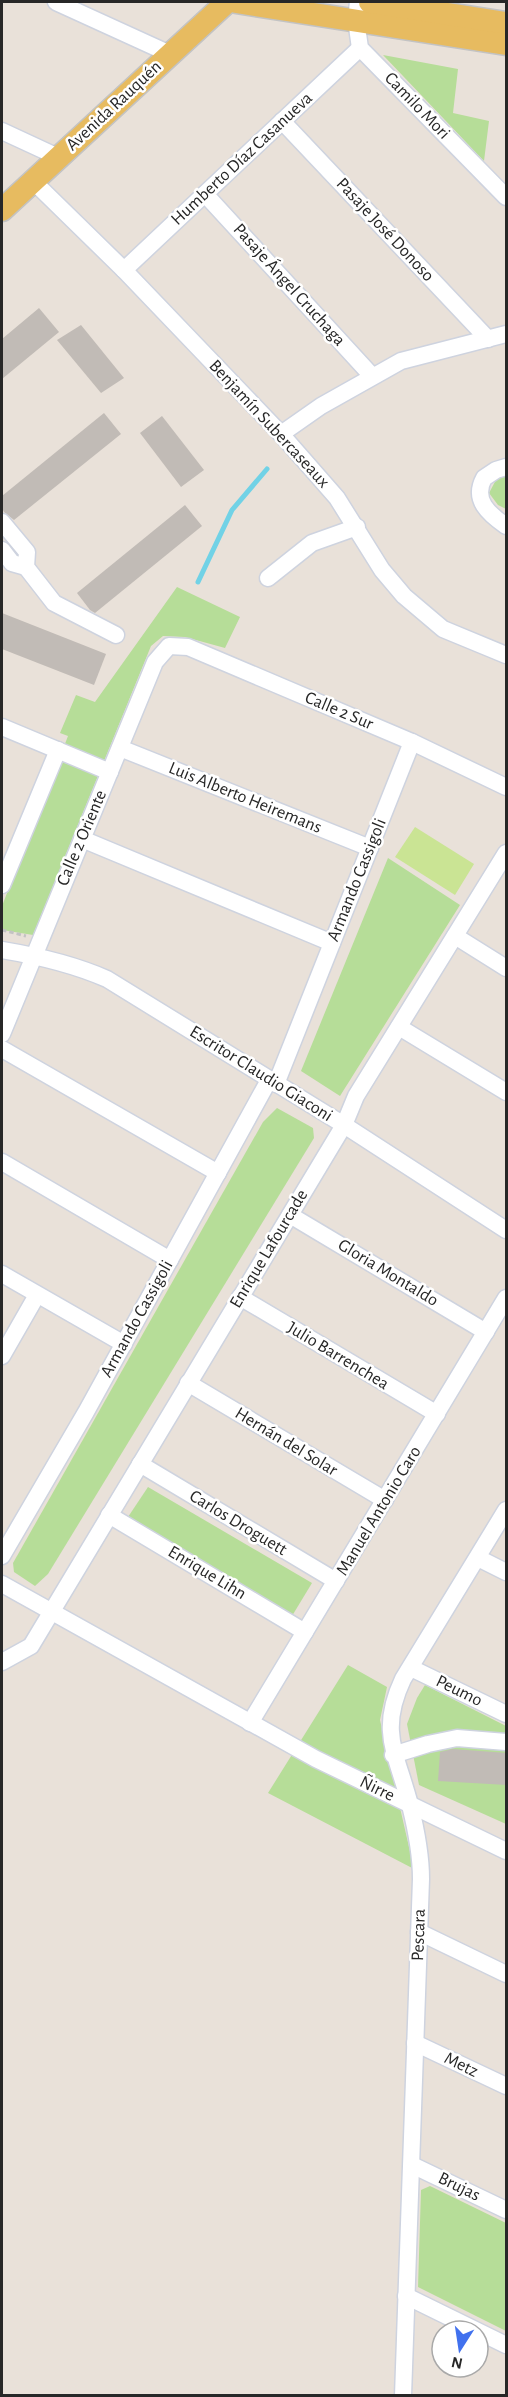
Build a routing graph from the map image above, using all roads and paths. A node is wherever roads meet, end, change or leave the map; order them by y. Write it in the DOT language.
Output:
graph roads {
  1 [pos="56,2"];
  2 [pos="227,2"];
  3 [pos="236,2"];
  4 [pos="370,2"];
  5 [pos="357,11"];
  6 [pos="507,23"];
  7 [pos="507,44"];
  8 [pos="360,48"];
  9 [pos="170,54"];
  10 [pos="282,121"];
  11 [pos="2,131"];
  12 [pos="58,158"];
  13 [pos="33,181"];
  14 [pos="205,194"];
  15 [pos="507,197"];
  16 [pos="2,210"];
  17 [pos="124,270"];
  18 [pos="507,334"];
  19 [pos="488,339"];
  20 [pos="372,376"];
  21 [pos="281,434"];
  22 [pos="507,467"];
  23 [pos="2,522"];
  24 [pos="507,526"];
  25 [pos="357,527"];
  26 [pos="2,550"];
  27 [pos="26,567"];
  28 [pos="268,578"];
  29 [pos="116,635"];
  30 [pos="169,646"];
  31 [pos="507,655"];
  32 [pos="2,727"];
  33 [pos="412,742"];
  34 [pos="120,748"];
  35 [pos="57,750"];
  36 [pos="110,772"];
  37 [pos="507,787"];
  38 [pos="82,839"];
  39 [pos="370,848"];
  40 [pos="507,853"];
  41 [pos="2,885"];
  42 [pos="455,936"];
  43 [pos="332,943"];
  44 [pos="2,950"];
  45 [pos="34,955"];
  46 [pos="507,968"];
  47 [pos="399,1027"];
  48 [pos="2,1034"];
  49 [pos="2,1049"];
  50 [pos="272,1082"];
  51 [pos="507,1092"];
  52 [pos="344,1125"];
  53 [pos="2,1162"];
  54 [pos="218,1173"];
  55 [pos="290,1215"];
  56 [pos="507,1230"];
  57 [pos="170,1260"];
  58 [pos="2,1274"];
  59 [pos="37,1295"];
  60 [pos="240,1297"];
  61 [pos="507,1298"];
  62 [pos="486,1332"];
  63 [pos="124,1344"];
  64 [pos="2,1356"];
  65 [pos="188,1383"];
  66 [pos="437,1414"];
  67 [pos="140,1464"];
  68 [pos="385,1500"];
  69 [pos="507,1510"];
  70 [pos="109,1515"];
  71 [pos="2,1556"];
  72 [pos="478,1558"];
  73 [pos="507,1572"];
  74 [pos="336,1581"];
  75 [pos="2,1584"];
  76 [pos="51,1612"];
  77 [pos="305,1632"];
  78 [pos="2,1662"];
  79 [pos="411,1668"];
  80 [pos="507,1714"];
  81 [pos="250,1723"];
  82 [pos="507,1742"];
  83 [pos="393,1755"];
  84 [pos="410,1804"];
  85 [pos="507,1851"];
  86 [pos="419,1932"];
  87 [pos="507,1974"];
  88 [pos="415,2043"];
  89 [pos="507,2086"];
  90 [pos="412,2165"];
  91 [pos="507,2210"];
  92 [pos="406,2296"];
  93 [pos="507,2345"];
  94 [pos="403,2396"];
  1 -- 9 [label="street"];
  2 -- 9 [label="main road, Avenida Rauquén"];
  3 -- 5 [label="main road"];
  4 -- 6 [label="main road"];
  5 -- 7 [label="main road"];
  5 -- 8 [label="street"];
  8 -- 10 [label="street, Humberto Díaz Casanueva"];
  8 -- 15 [label="street, Camilo Mori"];
  9 -- 12 [label="main road, Avenida Rauquén"];
  10 -- 14 [label="street, Humberto Díaz Casanueva"];
  10 -- 19 [label="street, Pasaje José Donoso"];
  11 -- 12 [label="street"];
  12 -- 13 [label="main road, Avenida Rauquén"];
  13 -- 16 [label="main road, Avenida Rauquén"];
  13 -- 17 [label="street, Benjamín Subercaseaux"];
  14 -- 17 [label="street, Humberto Díaz Casanueva"];
  14 -- 20 [label="street, Pasaje Ángel Cruchaga"];
  17 -- 21 [label="street, Benjamín Subercaseaux"];
  18 -- 19 [label="street"];
  19 -- 20 [label="street"];
  20 -- 21 [label="street"];
  21 -- 25 [label="street, Benjamín Subercaseaux"];
  22 -- 24 [label="street"];
  23 -- 27 [label="street"];
  25 -- 28 [label="street"];
  25 -- 31 [label="street, Benjamín Subercaseaux"];
  26 -- 27 [label="street"];
  27 -- 29 [label="street"];
  30 -- 33 [label="street, Calle 2 Sur"];
  30 -- 34 [label="street, Calle 2 Oriente"];
  32 -- 35 [label="street"];
  33 -- 37 [label="street, Calle 2 Sur"];
  33 -- 39 [label="street, Armando Cassigoli"];
  34 -- 36 [label="street, Calle 2 Oriente"];
  34 -- 39 [label="street, Luis Alberto Heiremans"];
  35 -- 36 [label="street"];
  35 -- 41 [label="street"];
  36 -- 38 [label="street, Calle 2 Oriente"];
  38 -- 43 [label="street"];
  38 -- 45 [label="street, Calle 2 Oriente"];
  39 -- 43 [label="street, Armando Cassigoli"];
  40 -- 42 [label="street, Enrique Lafourcade"];
  42 -- 46 [label="street"];
  42 -- 47 [label="street, Enrique Lafourcade"];
  43 -- 50 [label="street, Armando Cassigoli"];
  44 -- 45 [label="street, Escritor Claudio Giaconi"];
  45 -- 48 [label="street, Calle 2 Oriente"];
  45 -- 50 [label="street, Escritor Claudio Giaconi"];
  47 -- 51 [label="street"];
  47 -- 52 [label="street, Enrique Lafourcade"];
  49 -- 54 [label="street"];
  50 -- 52 [label="street, Escritor Claudio Giaconi"];
  50 -- 54 [label="street, Armando Cassigoli"];
  52 -- 55 [label="street, Enrique Lafourcade"];
  52 -- 56 [label="street, Escritor Claudio Giaconi"];
  53 -- 57 [label="street"];
  54 -- 57 [label="street, Armando Cassigoli"];
  55 -- 60 [label="street, Enrique Lafourcade"];
  55 -- 62 [label="street, Gloria Montaldo"];
  57 -- 63 [label="street, Armando Cassigoli"];
  58 -- 59 [label="street"];
  59 -- 63 [label="street"];
  59 -- 64 [label="street"];
  60 -- 65 [label="street, Enrique Lafourcade"];
  60 -- 66 [label="street, Julio Barrenchea"];
  61 -- 62 [label="street, Manuel Antonio Caro"];
  62 -- 66 [label="street, Manuel Antonio Caro"];
  63 -- 71 [label="street, Armando Cassigoli"];
  65 -- 67 [label="street, Enrique Lafourcade"];
  65 -- 68 [label="street, Hernán del Solar"];
  66 -- 68 [label="street, Manuel Antonio Caro"];
  67 -- 70 [label="street, Enrique Lafourcade"];
  67 -- 74 [label="street, Carlos Droguett"];
  68 -- 74 [label="street, Manuel Antonio Caro"];
  69 -- 72 [label="street, Pescara"];
  70 -- 76 [label="street, Enrique Lafourcade"];
  70 -- 77 [label="street, Enrique Lihn"];
  72 -- 73 [label="street"];
  72 -- 79 [label="street, Pescara"];
  74 -- 77 [label="street, Manuel Antonio Caro"];
  75 -- 76 [label="street, Ñirre"];
  76 -- 78 [label="street, Enrique Lafourcade"];
  76 -- 81 [label="street, Ñirre"];
  77 -- 81 [label="street, Manuel Antonio Caro"];
  79 -- 80 [label="street, Peumo"];
  79 -- 83 [label="street, Pescara"];
  81 -- 84 [label="street, Ñirre"];
  82 -- 83 [label="street"];
  83 -- 84 [label="street, Pescara"];
  84 -- 85 [label="street, Ñirre"];
  84 -- 86 [label="street, Pescara"];
  86 -- 87 [label="street"];
  86 -- 88 [label="street, Pescara"];
  88 -- 89 [label="street, Metz"];
  88 -- 90 [label="street, Pescara"];
  90 -- 91 [label="street, Brujas"];
  90 -- 92 [label="street, Pescara"];
  92 -- 93 [label="street"];
  92 -- 94 [label="street, Pescara"];
}
